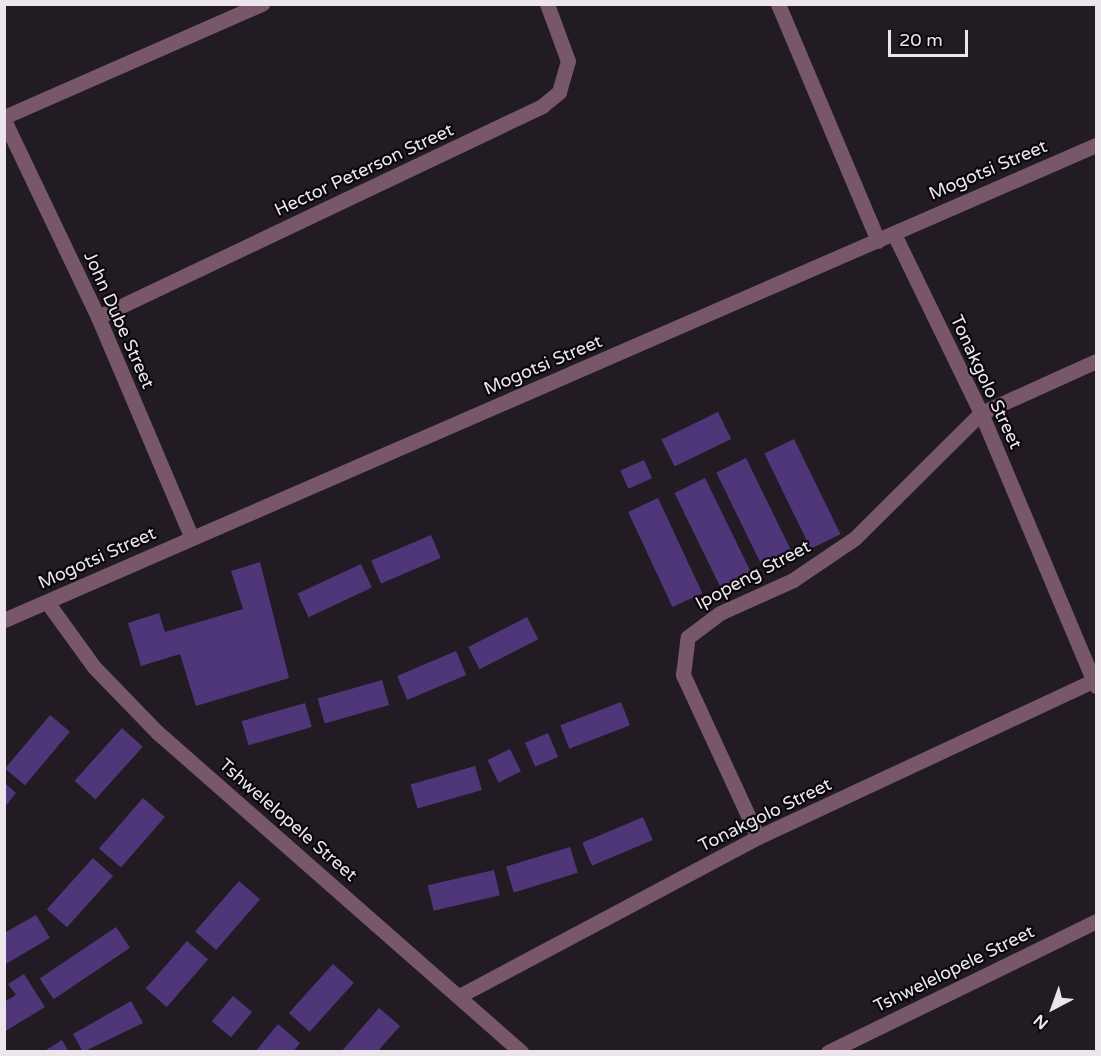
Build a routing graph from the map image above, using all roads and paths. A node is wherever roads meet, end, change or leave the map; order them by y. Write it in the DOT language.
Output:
graph roads {
  1 [pos="262,4"];
  2 [pos="548,4"];
  3 [pos="784,6"];
  4 [pos="4,118"];
  5 [pos="1096,145"];
  6 [pos="894,234"];
  7 [pos="878,241"];
  8 [pos="98,317"];
  9 [pos="1096,361"];
  10 [pos="981,413"];
  11 [pos="192,538"];
  12 [pos="47,602"];
  13 [pos="4,620"];
  14 [pos="1095,683"];
  15 [pos="758,837"];
  16 [pos="1096,921"];
  17 [pos="459,996"];
  18 [pos="521,1052"];
  19 [pos="828,1052"];
  1 -- 4 [label="street"];
  2 -- 8 [label="street, Hector Peterson Street"];
  3 -- 7 [label="street"];
  4 -- 8 [label="street, John Dube Street"];
  5 -- 6 [label="street, Mogotsi Street"];
  6 -- 7 [label="street, Mogotsi Street"];
  6 -- 10 [label="street, Tonakgolo Street"];
  7 -- 11 [label="street, Mogotsi Street"];
  8 -- 11 [label="street, John Dube Street"];
  9 -- 10 [label="street, Ipopeng Street"];
  10 -- 14 [label="street, Tonakgolo Street"];
  10 -- 15 [label="street, Ipopeng Street"];
  11 -- 12 [label="street, Mogotsi Street"];
  12 -- 13 [label="street, Mogotsi Street"];
  12 -- 17 [label="street, Tshwelelopele Street"];
  14 -- 15 [label="street, Tonakgolo Street"];
  15 -- 17 [label="street, Tonakgolo Street"];
  16 -- 19 [label="street, Tshwelelopele Street"];
  17 -- 18 [label="street, Tshwelelopele Street"];
}
